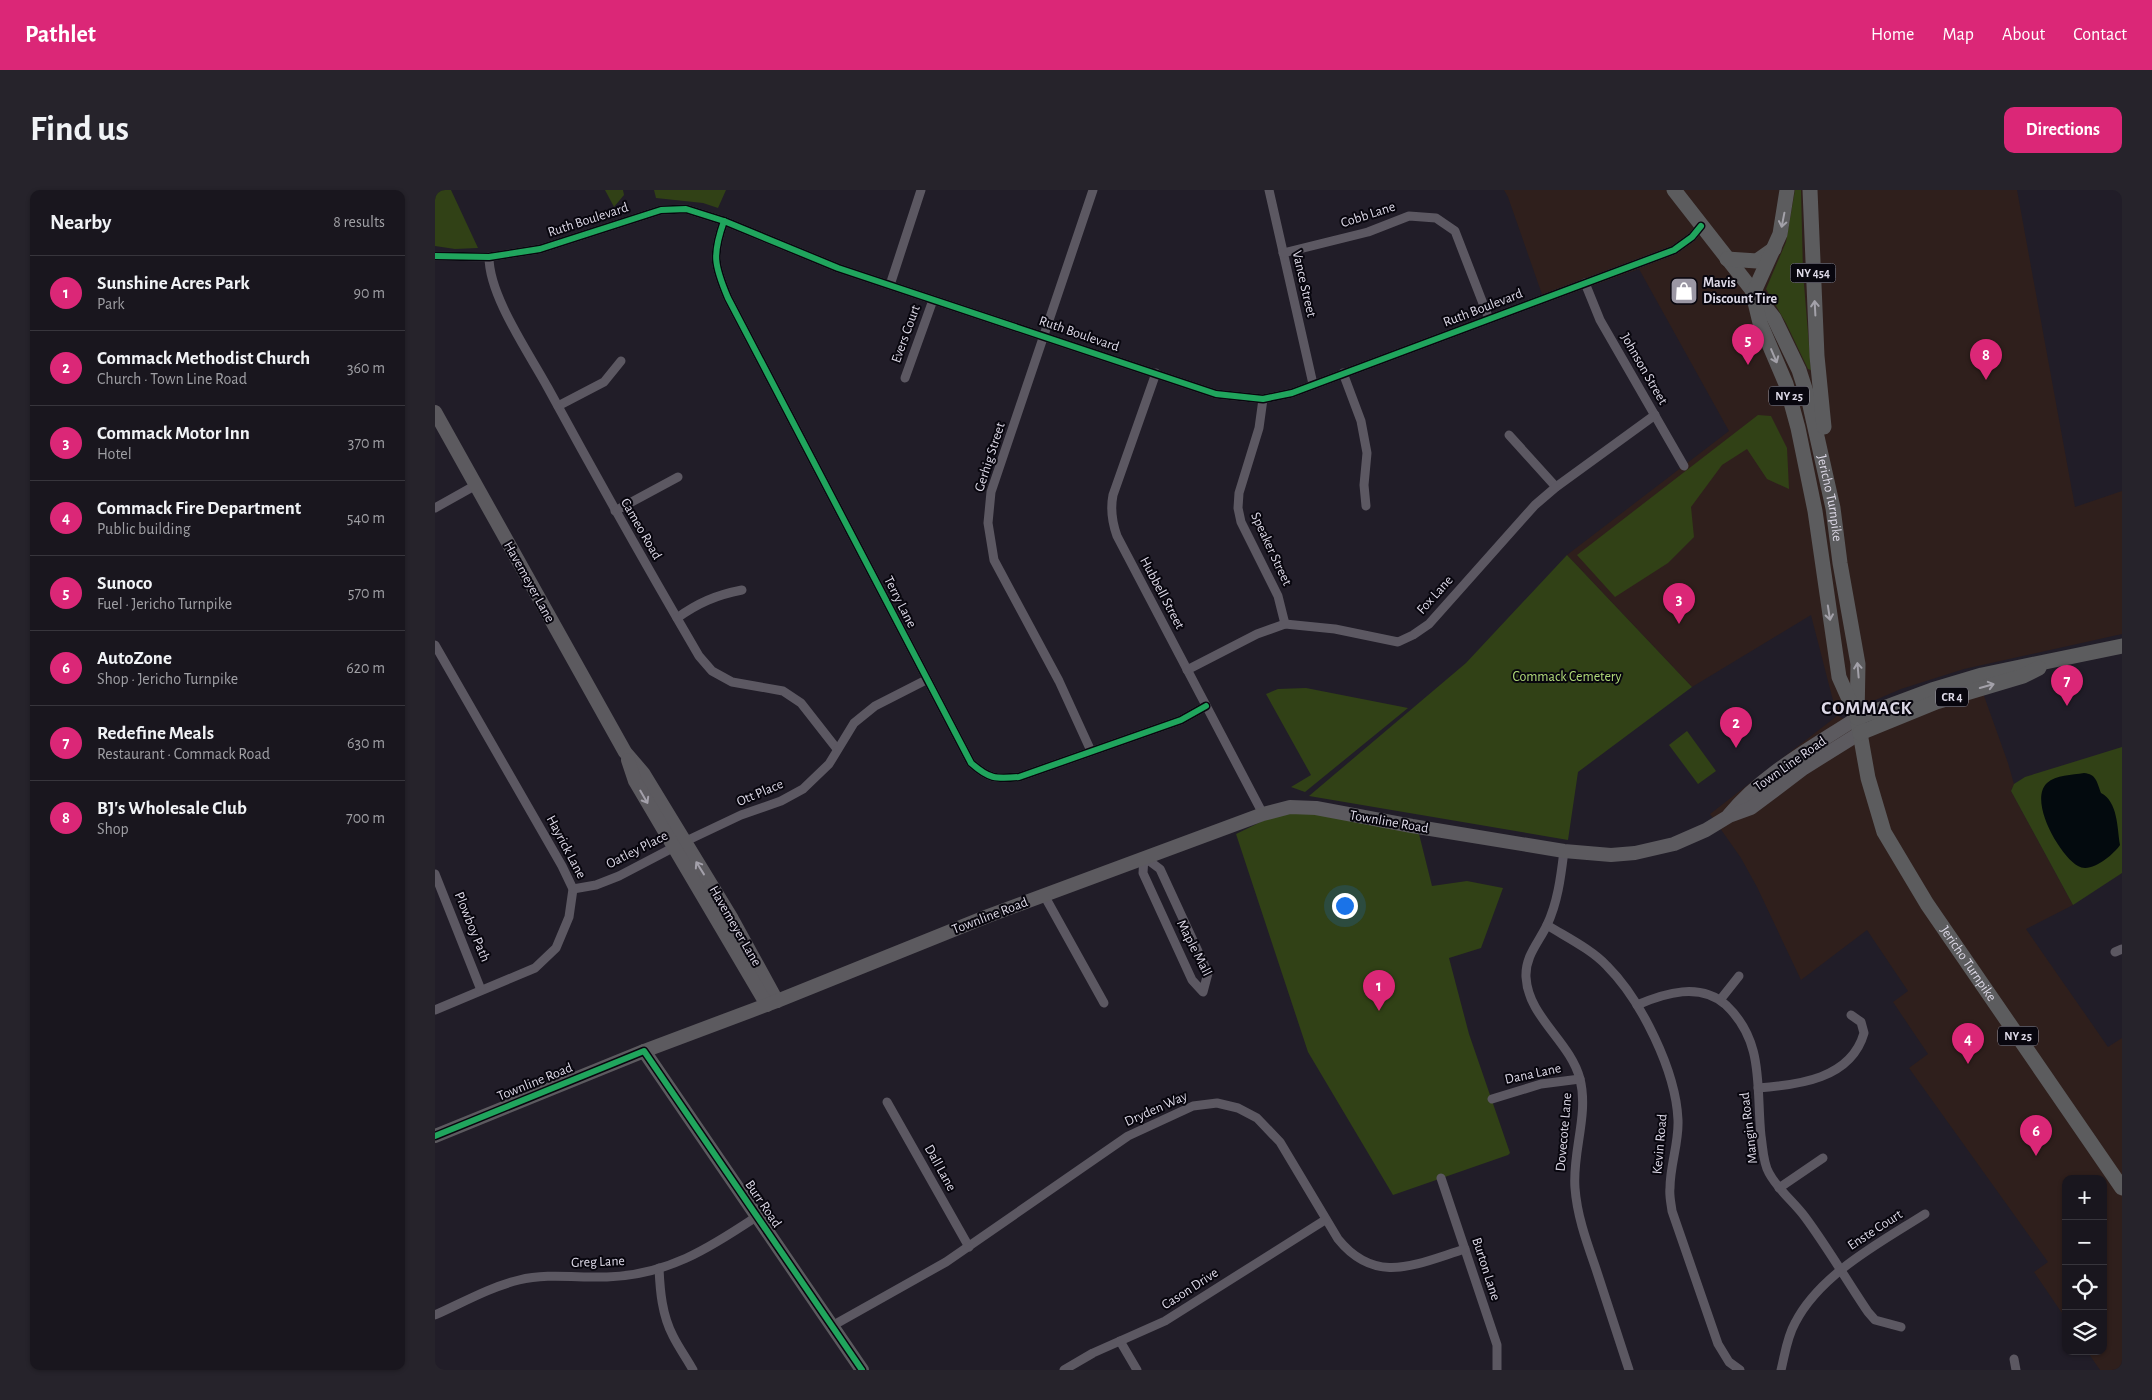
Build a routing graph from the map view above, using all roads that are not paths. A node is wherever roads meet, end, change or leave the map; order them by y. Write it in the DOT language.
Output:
graph roads {
  1 [pos="921,190"];
  2 [pos="1093,190"];
  3 [pos="1269,190"];
  4 [pos="1673,190"];
  5 [pos="1787,190"];
  6 [pos="1810,190"];
  7 [pos="724,221"];
  8 [pos="1701,226"];
  9 [pos="1775,248"];
  10 [pos="1283,253"];
  11 [pos="435,256"];
  12 [pos="489,257"];
  13 [pos="1727,259"];
  14 [pos="1585,283"];
  15 [pos="890,285"];
  16 [pos="1753,294"];
  17 [pos="933,300"];
  18 [pos="1489,319"];
  19 [pos="1045,336"];
  20 [pos="621,360"];
  21 [pos="1156,373"];
  22 [pos="1343,373"];
  23 [pos="905,378"];
  24 [pos="1313,384"];
  25 [pos="1786,384"];
  26 [pos="1263,399"];
  27 [pos="558,406"];
  28 [pos="435,412"];
  29 [pos="1655,415"];
  30 [pos="1509,435"];
  31 [pos="1684,466"];
  32 [pos="1824,466"];
  33 [pos="678,476"];
  34 [pos="476,485"];
  35 [pos="1556,487"];
  36 [pos="1831,498"];
  37 [pos="1813,502"];
  38 [pos="1366,506"];
  39 [pos="435,508"];
  40 [pos="615,511"];
  41 [pos="1817,530"];
  42 [pos="1838,546"];
  43 [pos="1840,563"];
  44 [pos="1822,565"];
  45 [pos="741,590"];
  46 [pos="677,618"];
  47 [pos="1285,624"];
  48 [pos="435,645"];
  49 [pos="2122,646"];
  50 [pos="1187,670"];
  51 [pos="927,680"];
  52 [pos="1206,706"];
  53 [pos="1859,725"];
  54 [pos="837,749"];
  55 [pos="1091,751"];
  56 [pos="1263,814"];
  57 [pos="679,845"];
  58 [pos="1564,851"];
  59 [pos="1144,858"];
  60 [pos="435,874"];
  61 [pos="437,884"];
  62 [pos="573,889"];
  63 [pos="1044,895"];
  64 [pos="1547,925"];
  65 [pos="1739,976"];
  66 [pos="481,990"];
  67 [pos="1720,1000"];
  68 [pos="1104,1002"];
  69 [pos="772,1003"];
  70 [pos="1637,1006"];
  71 [pos="435,1010"];
  72 [pos="1851,1015"];
  73 [pos="643,1051"];
  74 [pos="1580,1079"];
  75 [pos="1758,1088"];
  76 [pos="1492,1099"];
  77 [pos="887,1102"];
  78 [pos="435,1136"];
  79 [pos="1823,1158"];
  80 [pos="1441,1178"];
  81 [pos="1779,1188"];
  82 [pos="2122,1188"];
  83 [pos="1925,1214"];
  84 [pos="756,1217"];
  85 [pos="1325,1220"];
  86 [pos="969,1247"];
  87 [pos="1465,1249"];
  88 [pos="659,1268"];
  89 [pos="1840,1271"];
  90 [pos="435,1315"];
  91 [pos="832,1326"];
  92 [pos="1901,1327"];
  93 [pos="1120,1341"];
  94 [pos="2014,1359"];
  95 [pos="693,1370"];
  96 [pos="862,1370"];
  97 [pos="1064,1370"];
  98 [pos="1137,1370"];
  99 [pos="1497,1370"];
  100 [pos="1629,1370"];
  101 [pos="1740,1370"];
  102 [pos="1781,1370"];
  103 [pos="2016,1370"];
  1 -- 15 [label="street"];
  2 -- 19 [label="street, Gerhig Street"];
  3 -- 10 [label="street, Vance Street"];
  4 -- 8 [label="main road, Jericho Turnpike / NY 25"];
  5 -- 9 [label="main road, NY 454, one-way"];
  32 -- 6 [label="main road, NY 454, one-way"];
  7 -- 12 [label="street, Ruth Boulevard"];
  7 -- 15 [label="street, Ruth Boulevard"];
  7 -- 51 [label="street, Terry Lane"];
  8 -- 13 [label="main road, Jericho Turnpike / NY 25"];
  8 -- 14 [label="street, Ruth Boulevard"];
  9 -- 13 [label="main road"];
  9 -- 16 [label="main road, NY 454"];
  10 -- 18 [label="street, Cobb Lane"];
  10 -- 24 [label="street, Vance Street"];
  11 -- 12 [label="street, Ruth Boulevard"];
  12 -- 27 [label="street, Cameo Road"];
  13 -- 16 [label="main road, Jericho Turnpike / NY 25"];
  14 -- 18 [label="street, Ruth Boulevard"];
  14 -- 29 [label="street, Johnson Street"];
  15 -- 17 [label="street, Ruth Boulevard"];
  16 -- 25 [label="main road, Jericho Turnpike / NY 25, one-way"];
  16 -- 32 [label="main road, Jericho Turnpike / NY 25"];
  17 -- 19 [label="street, Ruth Boulevard"];
  17 -- 23 [label="street, Evers Court"];
  18 -- 22 [label="street, Ruth Boulevard"];
  19 -- 21 [label="street, Ruth Boulevard"];
  19 -- 55 [label="street, Gerhig Street"];
  20 -- 27 [label="street"];
  21 -- 26 [label="street, Ruth Boulevard"];
  21 -- 50 [label="street, Hubbell Street"];
  22 -- 24 [label="street, Ruth Boulevard"];
  22 -- 38 [label="street"];
  24 -- 26 [label="street, Ruth Boulevard"];
  25 -- 36 [label="main road"];
  25 -- 37 [label="main road, Jericho Turnpike / NY 25"];
  26 -- 47 [label="street, Speaker Street"];
  27 -- 40 [label="street, Cameo Road"];
  28 -- 34 [label="main road, Havemeyer Lane"];
  29 -- 31 [label="street, Johnson Street"];
  29 -- 35 [label="street, Fox Lane"];
  30 -- 35 [label="street"];
  32 -- 36 [label="main road, Jericho Turnpike / NY 25"];
  33 -- 40 [label="street"];
  34 -- 39 [label="street"];
  34 -- 57 [label="main road, Havemeyer Lane"];
  35 -- 47 [label="street, Fox Lane"];
  36 -- 42 [label="main road, Jericho Turnpike / NY 25"];
  37 -- 41 [label="main road, Jericho Turnpike / NY 25"];
  37 -- 42 [label="main road"];
  40 -- 46 [label="street, Cameo Road"];
  41 -- 43 [label="main road"];
  41 -- 44 [label="main road, Jericho Turnpike / NY 25"];
  42 -- 43 [label="main road, Jericho Turnpike / NY 25"];
  43 -- 44 [label="main road"];
  53 -- 43 [label="main road, Jericho Turnpike / NY 25, one-way"];
  44 -- 53 [label="main road, Jericho Turnpike / NY 25, one-way"];
  45 -- 46 [label="street"];
  46 -- 54 [label="street, Cameo Road"];
  47 -- 50 [label="street, Fox Lane"];
  48 -- 62 [label="street, Hayrick Lane"];
  49 -- 53 [label="main road, CR 4"];
  50 -- 52 [label="street, Hubbell Street"];
  51 -- 54 [label="street, Ott Place"];
  51 -- 55 [label="street, Terry Lane"];
  52 -- 55 [label="street, Terry Lane"];
  52 -- 56 [label="street, Hubbell Street"];
  53 -- 58 [label="main road, Town Line Road / CR 4"];
  53 -- 82 [label="main road, Jericho Turnpike / NY 25"];
  54 -- 57 [label="street, Ott Place"];
  56 -- 58 [label="main road, Townline Road / CR 4"];
  56 -- 59 [label="main road, Townline Road / CR 4"];
  57 -- 62 [label="street, Oatley Place"];
  57 -- 69 [label="main road, Havemeyer Lane"];
  58 -- 64 [label="street, Dovecote Lane"];
  59 -- 59 [label="street, Maple Mall"];
  59 -- 63 [label="main road, Townline Road / CR 4"];
  60 -- 61 [label="street, Plowboy Path"];
  61 -- 66 [label="street, Plowboy Path"];
  62 -- 66 [label="street, Hayrick Lane"];
  63 -- 68 [label="street"];
  63 -- 69 [label="main road, Townline Road / CR 4"];
  64 -- 70 [label="street, Kevin Road"];
  64 -- 74 [label="street, Dovecote Lane"];
  65 -- 67 [label="street"];
  66 -- 71 [label="street, Hayrick Lane"];
  67 -- 70 [label="street, Mangin Road"];
  67 -- 75 [label="street, Mangin Road"];
  69 -- 73 [label="main road, Townline Road / CR 4"];
  70 -- 101 [label="street, Kevin Road"];
  72 -- 75 [label="street"];
  73 -- 78 [label="main road, Townline Road / CR 4"];
  73 -- 84 [label="main road, Burr Road"];
  74 -- 76 [label="street, Dana Lane"];
  74 -- 100 [label="street, Dovecote Lane"];
  75 -- 81 [label="street, Mangin Road"];
  77 -- 86 [label="street, Dall Lane"];
  79 -- 81 [label="street"];
  80 -- 87 [label="street, Burton Lane"];
  81 -- 89 [label="street, Mangin Road"];
  83 -- 89 [label="street, Enste Court"];
  84 -- 88 [label="street, Greg Lane"];
  84 -- 91 [label="main road, Burr Road"];
  85 -- 86 [label="street, Dryden Way"];
  85 -- 87 [label="street, Dryden Way"];
  85 -- 93 [label="street, Cason Drive"];
  86 -- 91 [label="street, Dryden Way"];
  87 -- 99 [label="street, Burton Lane"];
  88 -- 90 [label="street, Greg Lane"];
  88 -- 95 [label="street"];
  89 -- 92 [label="street, Mangin Road"];
  89 -- 102 [label="street, Enste Court"];
  91 -- 96 [label="main road, Burr Road"];
  93 -- 97 [label="street, Cason Drive"];
  93 -- 98 [label="street"];
  94 -- 103 [label="street"];
}
